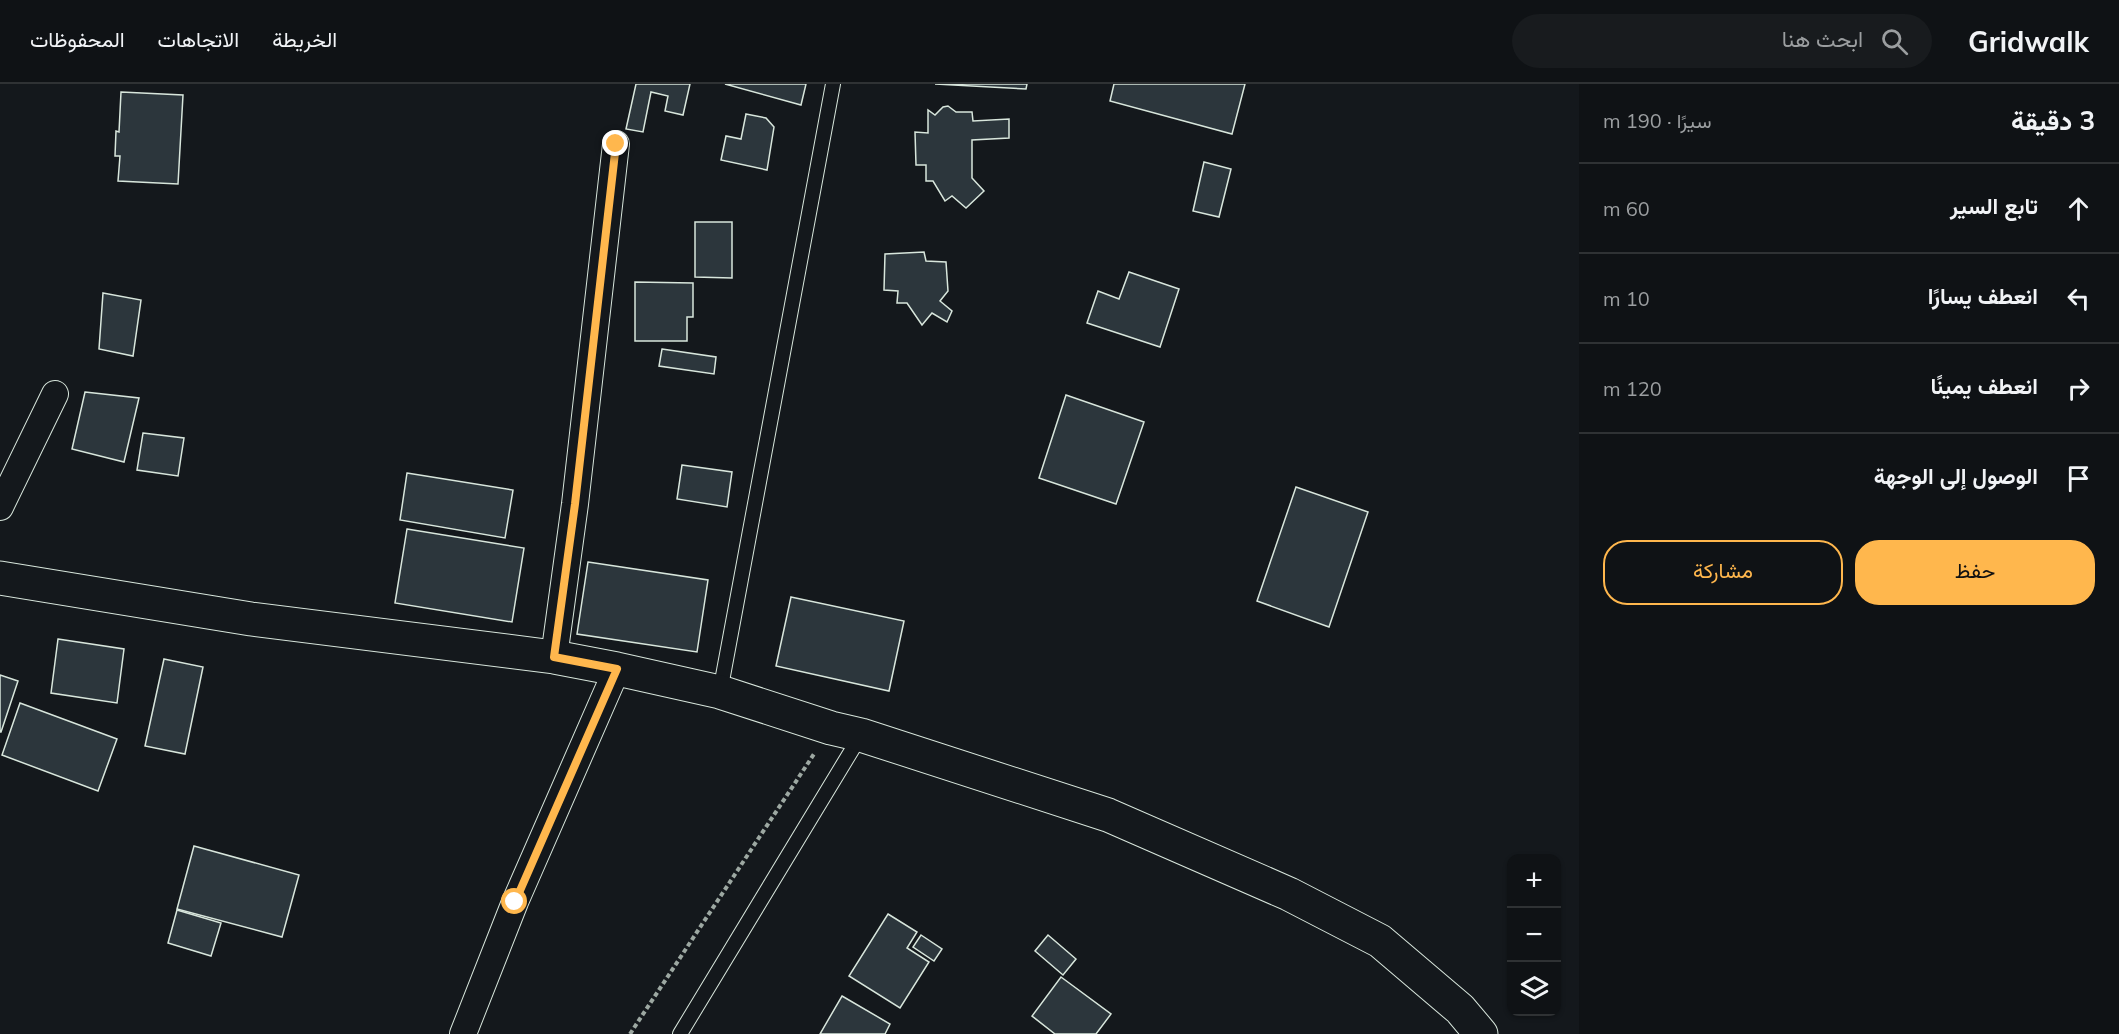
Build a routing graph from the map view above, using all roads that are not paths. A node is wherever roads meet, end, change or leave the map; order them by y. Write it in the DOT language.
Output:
graph roads {
  1 [pos="832,84"];
  2 [pos="616,144"];
  3 [pos="55,394"];
  4 [pos="0,507"];
  5 [pos="0,578"];
  6 [pos="554,657"];
  7 [pos="617,669"];
  8 [pos="720,692"];
  9 [pos="846,732"];
  10 [pos="463,1034"];
  11 [pos="680,1034"];
  12 [pos="1481,1034"];
  1 -- 8 [label="lane"];
  2 -- 6 [label="street"];
  3 -- 4 [label="street"];
  5 -- 6 [label="street"];
  6 -- 7 [label="street"];
  7 -- 8 [label="street"];
  7 -- 10 [label="street"];
  8 -- 9 [label="street"];
  9 -- 11 [label="lane"];
  9 -- 12 [label="street"];
}
